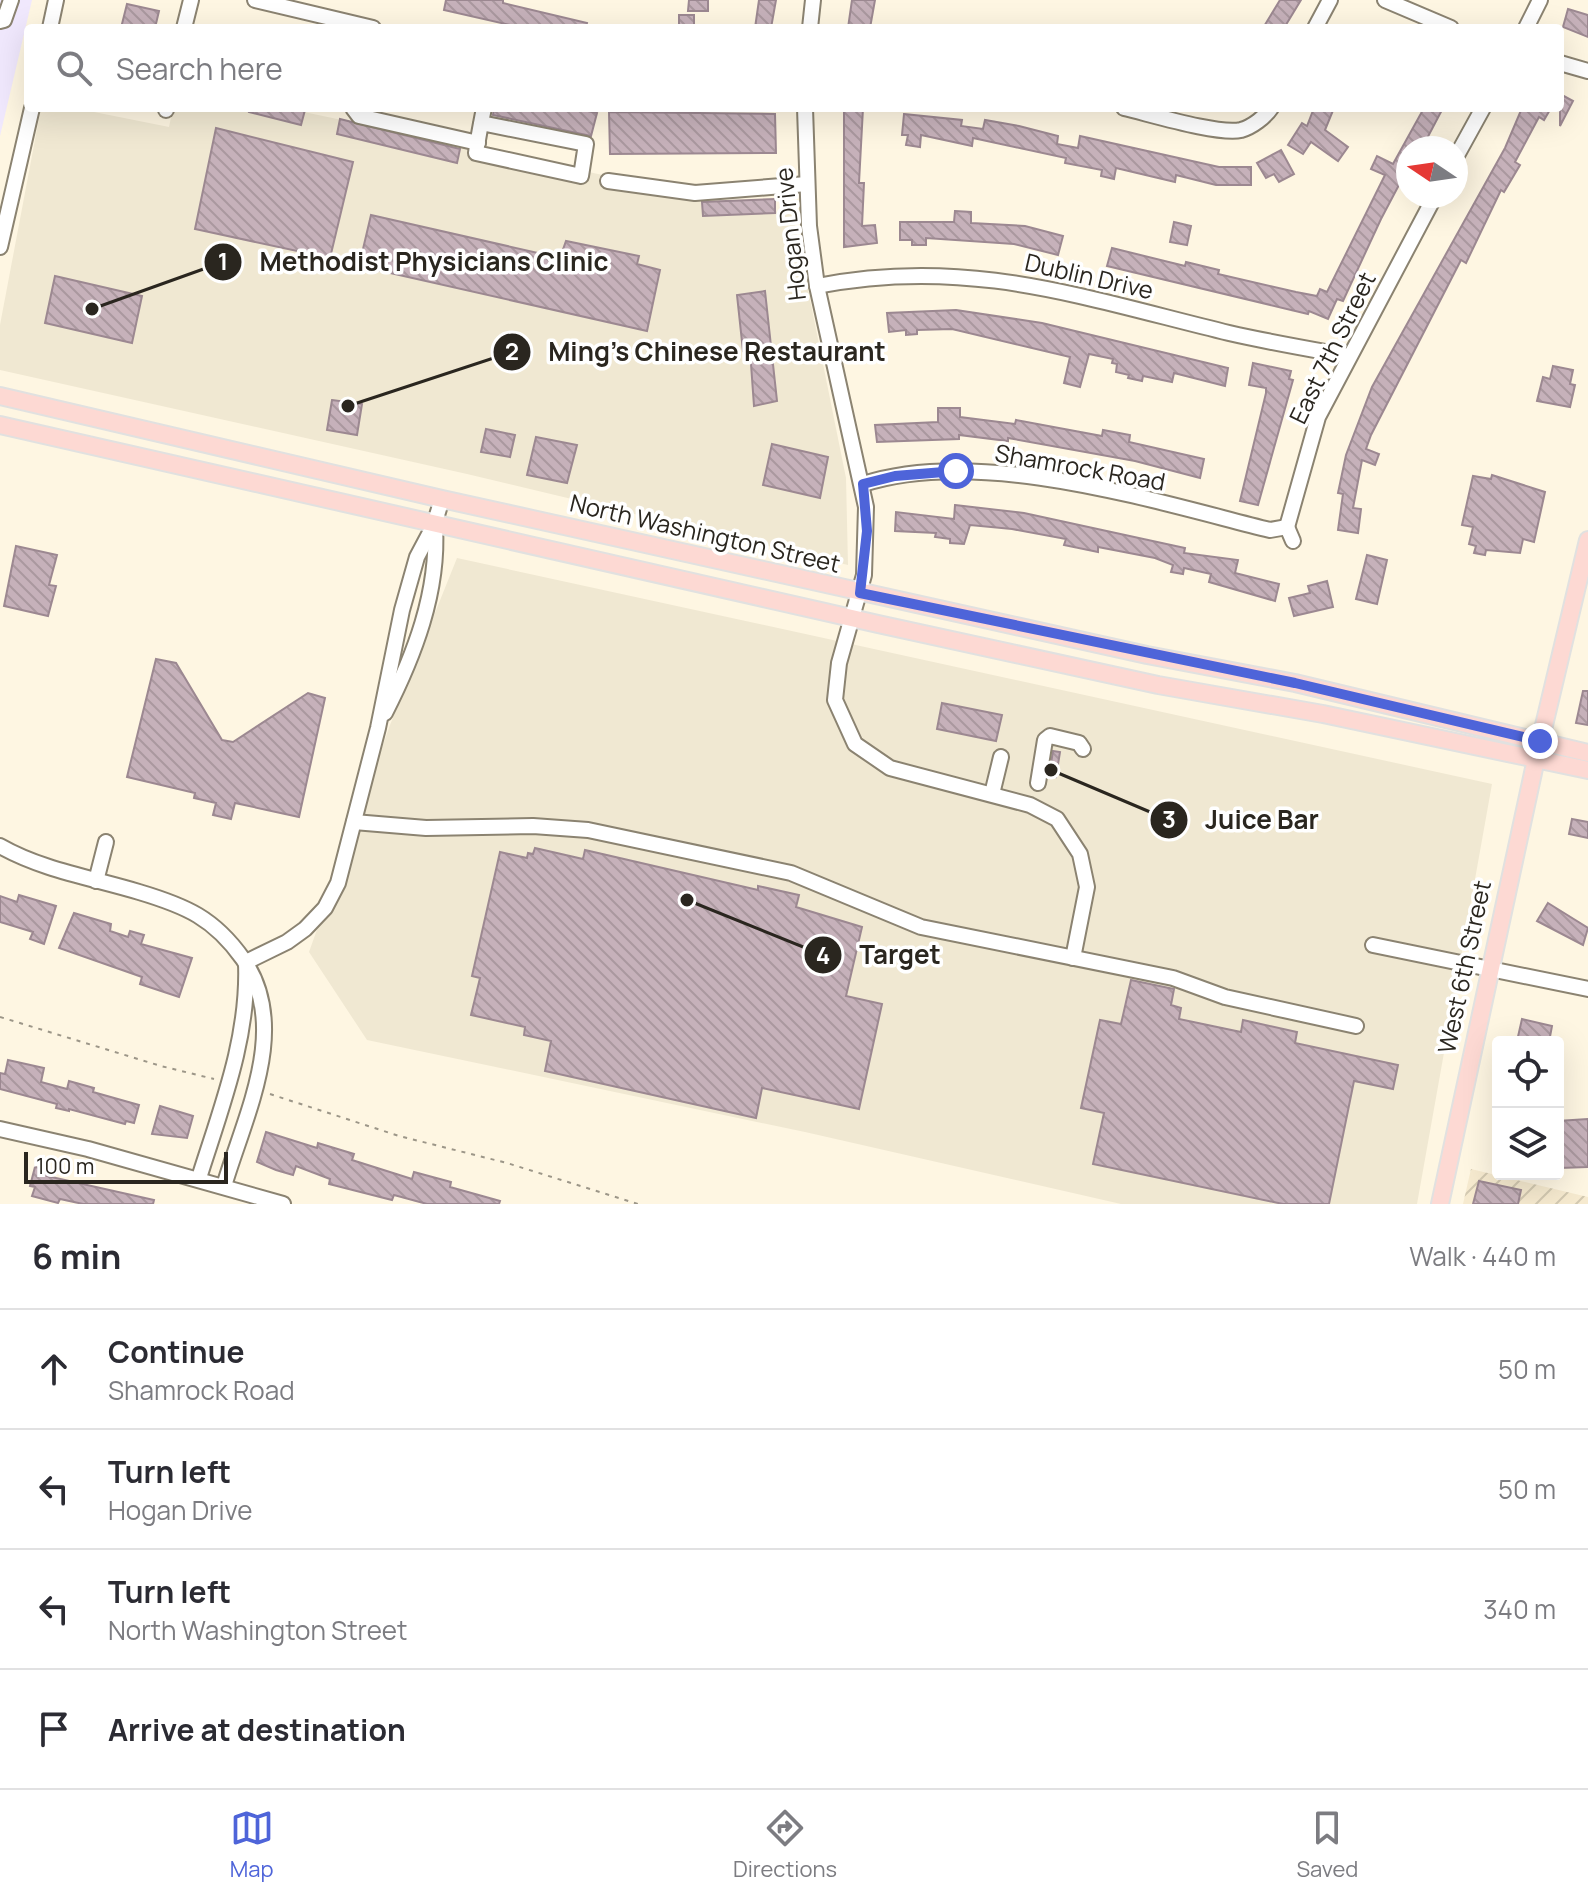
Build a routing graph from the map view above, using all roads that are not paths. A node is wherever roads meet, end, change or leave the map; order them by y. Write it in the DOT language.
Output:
graph roads {
  1 [pos="11,0"];
  2 [pos="56,0"];
  3 [pos="191,0"];
  4 [pos="255,0"];
  5 [pos="813,0"];
  6 [pos="1330,0"];
  7 [pos="1385,0"];
  8 [pos="1540,0"];
  9 [pos="0,21"];
  10 [pos="51,24"];
  11 [pos="185,24"];
  12 [pos="354,24"];
  13 [pos="810,24"];
  14 [pos="1317,24"];
  15 [pos="1442,24"];
  16 [pos="1528,24"];
  17 [pos="1564,64"];
  18 [pos="1588,71"];
  19 [pos="31,112"];
  20 [pos="356,112"];
  21 [pos="483,112"];
  22 [pos="805,112"];
  23 [pos="1142,112"];
  24 [pos="1268,112"];
  25 [pos="1481,112"];
  26 [pos="481,123"];
  27 [pos="1468,136"];
  28 [pos="478,143"];
  29 [pos="608,181"];
  30 [pos="807,184"];
  31 [pos="1428,208"];
  32 [pos="0,247"];
  33 [pos="817,286"];
  34 [pos="1348,356"];
  35 [pos="0,396"];
  36 [pos="0,425"];
  37 [pos="863,484"];
  38 [pos="442,499"];
  39 [pos="434,525"];
  40 [pos="1287,527"];
  41 [pos="1588,540"];
  42 [pos="1293,541"];
  43 [pos="860,593"];
  44 [pos="851,619"];
  45 [pos="378,728"];
  46 [pos="1540,741"];
  47 [pos="1083,749"];
  48 [pos="1588,753"];
  49 [pos="1001,757"];
  50 [pos="1536,759"];
  51 [pos="1588,770"];
  52 [pos="1038,783"];
  53 [pos="992,794"];
  54 [pos="354,822"];
  55 [pos="106,842"];
  56 [pos="0,846"];
  57 [pos="96,881"];
  58 [pos="1373,945"];
  59 [pos="1073,958"];
  60 [pos="246,962"];
  61 [pos="1489,967"];
  62 [pos="1588,989"];
  63 [pos="1356,1026"];
  64 [pos="0,1129"];
  65 [pos="199,1178"];
  66 [pos="224,1186"];
  67 [pos="283,1204"];
  68 [pos="1440,1204"];
  1 -- 9 [label="street"];
  2 -- 10 [label="street"];
  3 -- 11 [label="street"];
  4 -- 12 [label="street"];
  5 -- 13 [label="street"];
  6 -- 14 [label="street"];
  7 -- 15 [label="street"];
  8 -- 16 [label="street"];
  17 -- 18 [label="street"];
  19 -- 32 [label="street"];
  20 -- 28 [label="street"];
  21 -- 26 [label="street"];
  22 -- 30 [label="street, Hogan Drive"];
  23 -- 24 [label="street"];
  25 -- 27 [label="street"];
  26 -- 28 [label="street"];
  26 -- 28 [label="street"];
  29 -- 30 [label="street"];
  30 -- 33 [label="street, Hogan Drive"];
  31 -- 34 [label="street, East 7th Street"];
  33 -- 34 [label="street, Dublin Drive"];
  33 -- 37 [label="street, Hogan Drive"];
  34 -- 40 [label="street, East 7th Street"];
  35 -- 38 [label="main road, North Washington Street"];
  36 -- 39 [label="main road, North Washington Street"];
  37 -- 40 [label="street, Shamrock Road"];
  37 -- 43 [label="street, Hogan Drive"];
  38 -- 39 [label="street"];
  38 -- 43 [label="main road, North Washington Street"];
  39 -- 44 [label="main road, North Washington Street"];
  39 -- 45 [label="street"];
  39 -- 45 [label="street"];
  40 -- 42 [label="street"];
  41 -- 46 [label="main road, West 6th Street"];
  43 -- 44 [label="street, Hogan Drive"];
  43 -- 46 [label="main road, North Washington Street"];
  44 -- 50 [label="main road, North Washington Street"];
  44 -- 53 [label="street, Hogan Drive"];
  45 -- 54 [label="street"];
  46 -- 48 [label="main road, North Washington Street"];
  46 -- 50 [label="main road, West 6th Street"];
  47 -- 52 [label="street"];
  49 -- 53 [label="street"];
  50 -- 51 [label="main road, North Washington Street"];
  50 -- 61 [label="main road, West 6th Street"];
  53 -- 59 [label="street, Hogan Drive"];
  54 -- 59 [label="street"];
  54 -- 60 [label="street"];
  55 -- 57 [label="street"];
  56 -- 57 [label="street"];
  57 -- 60 [label="street"];
  58 -- 61 [label="street"];
  59 -- 63 [label="street"];
  60 -- 65 [label="street"];
  60 -- 66 [label="street"];
  61 -- 62 [label="street"];
  61 -- 68 [label="main road, West 6th Street"];
  64 -- 65 [label="street"];
  65 -- 66 [label="street"];
  66 -- 67 [label="street"];
}
